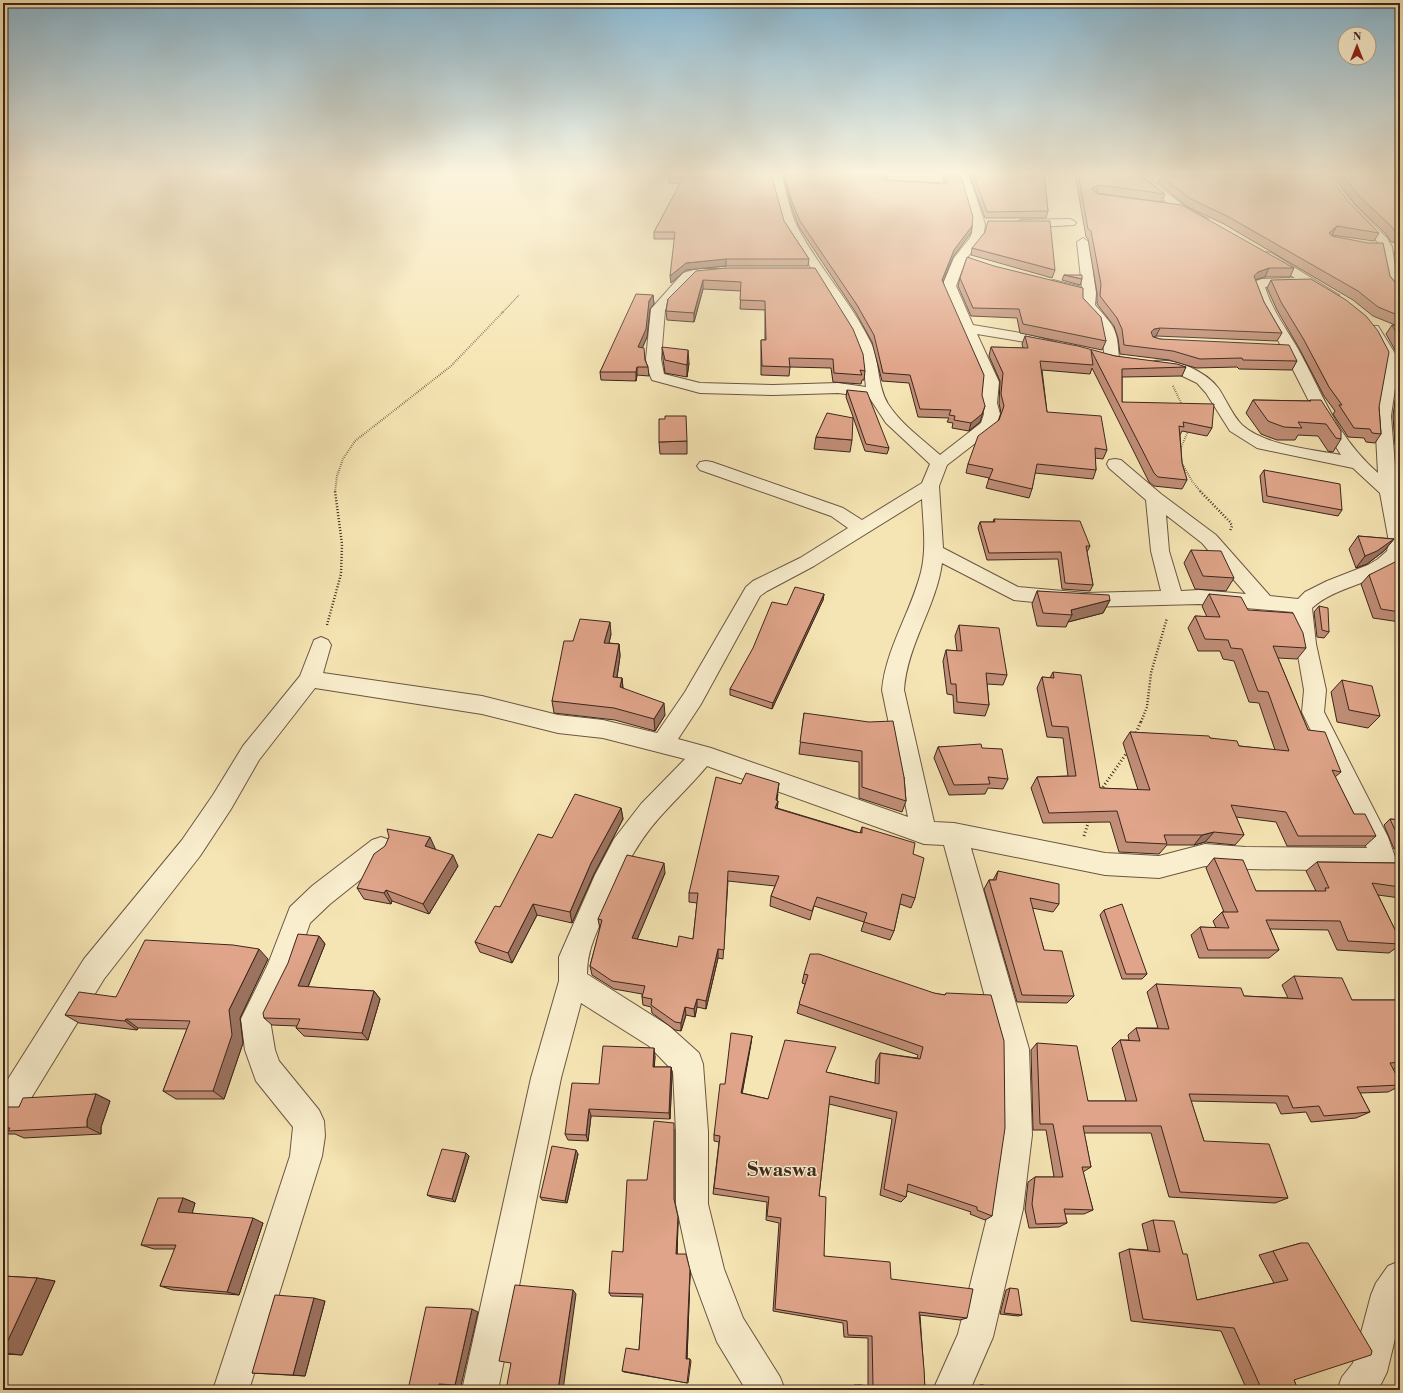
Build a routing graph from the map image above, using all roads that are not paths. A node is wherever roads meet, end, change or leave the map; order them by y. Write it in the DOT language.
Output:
graph roads {
  1 [pos="798,238"];
  2 [pos="977,238"];
  3 [pos="1381,238"];
  4 [pos="1083,242"];
  5 [pos="1371,246"];
  6 [pos="1251,247"];
  7 [pos="1386,248"];
  8 [pos="1400,248"];
  9 [pos="733,271"];
  10 [pos="801,271"];
  11 [pos="820,271"];
  12 [pos="1038,280"];
  13 [pos="1309,282"];
  14 [pos="1400,292"];
  15 [pos="1089,293"];
  16 [pos="1359,314"];
  17 [pos="968,328"];
  18 [pos="1391,330"];
  19 [pos="1274,347"];
  20 [pos="1070,348"];
  21 [pos="1290,348"];
  22 [pos="875,393"];
  23 [pos="1392,417"];
  24 [pos="939,463"];
  25 [pos="1115,464"];
  26 [pos="1359,464"];
  27 [pos="706,466"];
  28 [pos="930,486"];
  29 [pos="1393,496"];
  30 [pos="1155,498"];
  31 [pos="862,529"];
  32 [pos="934,551"];
  33 [pos="1173,598"];
  34 [pos="1265,603"];
  35 [pos="1302,606"];
  36 [pos="321,645"];
  37 [pos="310,679"];
  38 [pos="662,744"];
  39 [pos="703,755"];
  40 [pos="924,833"];
  41 [pos="954,834"];
  42 [pos="381,848"];
  43 [pos="573,982"];
  44 [pos="3,1115"];
  45 [pos="1400,1278"];
  46 [pos="231,1390"];
  47 [pos="480,1390"];
  48 [pos="767,1390"];
  49 [pos="951,1390"];
  50 [pos="1354,1390"];
  1 -- 11 [label="street"];
  2 -- 17 [label="street"];
  3 -- 7 [label="street"];
  4 -- 15 [label="street"];
  5 -- 7 [label="street"];
  6 -- 13 [label="street"];
  7 -- 8 [label="street"];
  7 -- 14 [label="street"];
  9 -- 22 [label="street"];
  10 -- 11 [label="street"];
  11 -- 22 [label="street"];
  12 -- 15 [label="street"];
  13 -- 16 [label="street"];
  13 -- 21 [label="street"];
  15 -- 26 [label="street"];
  16 -- 18 [label="street"];
  16 -- 23 [label="street"];
  17 -- 20 [label="street"];
  17 -- 24 [label="street"];
  19 -- 21 [label="street"];
  21 -- 26 [label="street"];
  22 -- 24 [label="street"];
  23 -- 29 [label="street"];
  24 -- 28 [label="street"];
  25 -- 30 [label="street"];
  26 -- 29 [label="street"];
  27 -- 31 [label="street"];
  28 -- 31 [label="street"];
  28 -- 32 [label="street"];
  29 -- 35 [label="street"];
  30 -- 33 [label="street"];
  30 -- 34 [label="street"];
  31 -- 38 [label="street"];
  32 -- 33 [label="street"];
  32 -- 40 [label="street"];
  33 -- 34 [label="street"];
  34 -- 35 [label="street"];
  35 -- 41 [label="street"];
  36 -- 37 [label="street"];
  37 -- 38 [label="street"];
  37 -- 44 [label="street"];
  38 -- 39 [label="street"];
  39 -- 40 [label="street"];
  39 -- 43 [label="street"];
  40 -- 41 [label="street"];
  41 -- 49 [label="street"];
  42 -- 46 [label="street"];
  43 -- 47 [label="street"];
  43 -- 48 [label="street"];
  45 -- 50 [label="street"];
}
